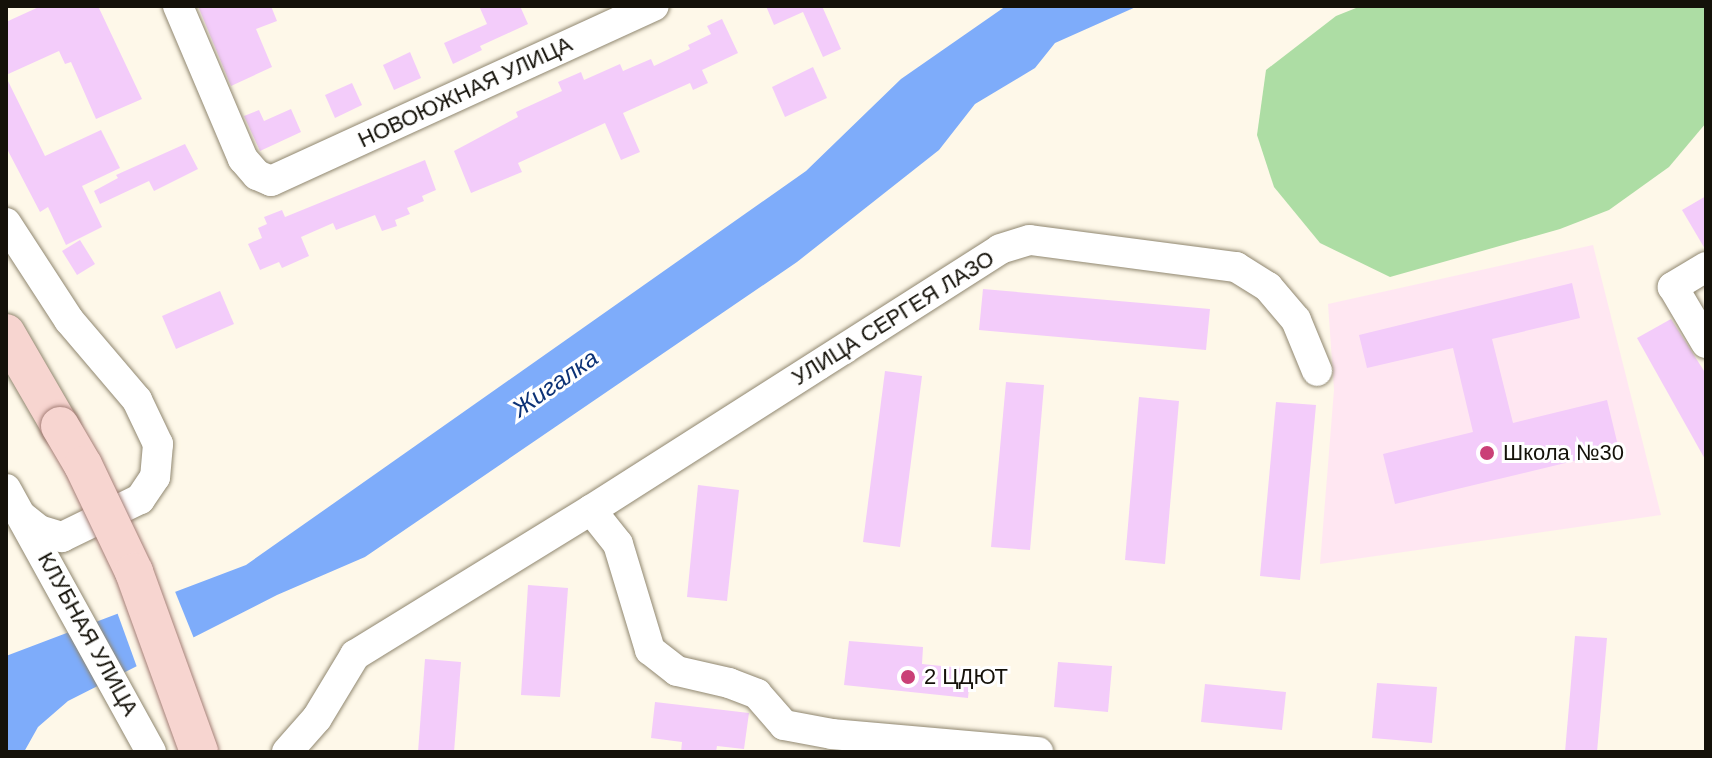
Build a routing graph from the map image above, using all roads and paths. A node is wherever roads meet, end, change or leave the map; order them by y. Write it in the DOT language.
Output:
graph roads {
  1 [pos="178,6"];
  2 [pos="654,6"];
  3 [pos="6,223"];
  4 [pos="1706,267"];
  5 [pos="6,333"];
  6 [pos="1706,343"];
  7 [pos="1317,371"];
  8 [pos="6,489"];
  9 [pos="591,510"];
  10 [pos="23,517"];
  11 [pos="62,537"];
  12 [pos="71,604"];
  13 [pos="151,752"];
  14 [pos="199,752"];
  15 [pos="287,752"];
  16 [pos="1038,752"];
  1 -- 2 [label="street, НОВОЮЖНАЯ УЛИЦА"];
  3 -- 11 [label="street"];
  4 -- 6 [label="street"];
  5 -- 14 [label="main road, bridge"];
  7 -- 9 [label="street, УЛИЦА СЕРГЕЯ ЛАЗО"];
  8 -- 10 [label="street, КЛУБНАЯ УЛИЦА"];
  9 -- 15 [label="street, УЛИЦА СЕРГЕЯ ЛАЗО"];
  9 -- 16 [label="street"];
  10 -- 11 [label="street"];
  10 -- 12 [label="street, КЛУБНАЯ УЛИЦА"];
  11 -- 12 [label="street"];
  12 -- 13 [label="street, КЛУБНАЯ УЛИЦА"];
}
